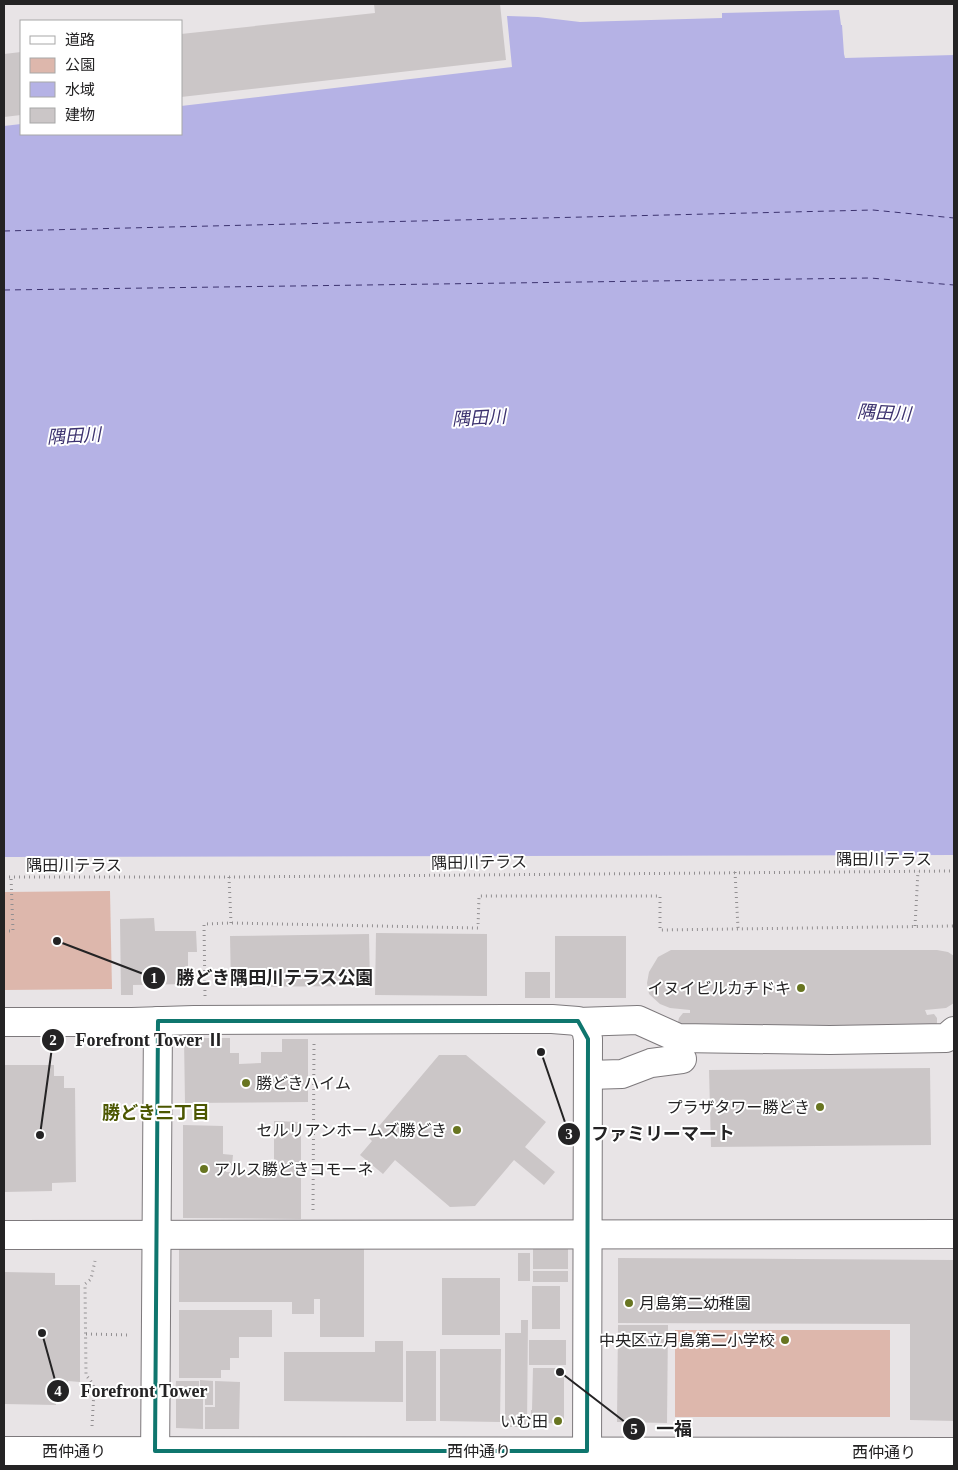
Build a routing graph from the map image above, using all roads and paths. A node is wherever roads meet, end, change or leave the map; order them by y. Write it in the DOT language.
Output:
graph roads {
  1 [pos="918,871"];
  2 [pos="954,871"];
  3 [pos="735,872"];
  4 [pos="4,877"];
  5 [pos="11,877"];
  6 [pos="229,877"];
  7 [pos="230,923"];
  8 [pos="915,926"];
  9 [pos="954,926"];
  10 [pos="738,928"];
  11 [pos="4,931"];
  12 [pos="205,1001"];
  13 [pos="158,1021"];
  14 [pos="4,1022"];
  15 [pos="578,1022"];
  16 [pos="954,1031"];
  17 [pos="314,1043"];
  18 [pos="682,1059"];
  19 [pos="588,1075"];
  20 [pos="313,1234"];
  21 [pos="588,1234"];
  22 [pos="954,1234"];
  23 [pos="4,1235"];
  24 [pos="156,1235"];
  25 [pos="95,1257"];
  26 [pos="86,1334"];
  27 [pos="140,1335"];
  28 [pos="91,1434"];
  29 [pos="4,1451"];
  30 [pos="954,1452"];
  31 [pos="37,1459"];
  32 [pos="155,1459"];
  33 [pos="587,1459"];
  34 [pos="722,1459"];
  1 -- 2 [label="path, 隅田川テラス"];
  1 -- 3 [label="path, 隅田川テラス"];
  1 -- 8 [label="path"];
  3 -- 6 [label="path, 隅田川テラス"];
  3 -- 10 [label="path"];
  4 -- 5 [label="path, 隅田川テラス"];
  5 -- 6 [label="path, 隅田川テラス"];
  5 -- 11 [label="path"];
  6 -- 7 [label="path"];
  7 -- 10 [label="path"];
  7 -- 12 [label="path"];
  8 -- 9 [label="path"];
  8 -- 10 [label="path"];
  13 -- 14 [label="street"];
  13 -- 15 [label="street"];
  13 -- 24 [label="street"];
  15 -- 16 [label="street"];
  15 -- 19 [label="street"];
  17 -- 20 [label="path"];
  18 -- 19 [label="street"];
  19 -- 21 [label="street"];
  20 -- 21 [label="street"];
  20 -- 24 [label="street"];
  21 -- 22 [label="street"];
  21 -- 33 [label="street"];
  23 -- 24 [label="street"];
  24 -- 32 [label="street"];
  25 -- 26 [label="path"];
  26 -- 27 [label="path"];
  26 -- 28 [label="path"];
  29 -- 31 [label="street, 西仲通り"];
  30 -- 34 [label="street, 西仲通り"];
  31 -- 32 [label="street, 西仲通り"];
  32 -- 33 [label="street, 西仲通り"];
  33 -- 34 [label="street, 西仲通り"];
}
